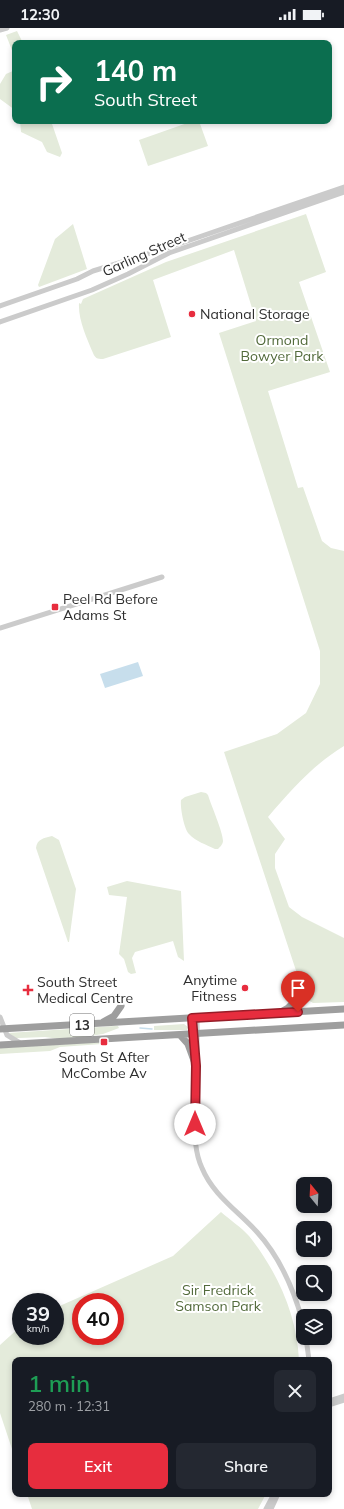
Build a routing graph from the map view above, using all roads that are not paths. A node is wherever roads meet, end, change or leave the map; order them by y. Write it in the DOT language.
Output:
graph roads {
  1 [pos="7,28"];
  2 [pos="0,30"];
  3 [pos="344,187"];
  4 [pos="344,192"];
  5 [pos="0,306"];
  6 [pos="0,322"];
  7 [pos="162,577"];
  8 [pos="0,628"];
  9 [pos="294,1002"];
  10 [pos="121,1006"];
  11 [pos="344,1009"];
  12 [pos="279,1013"];
  13 [pos="0,1017"];
  14 [pos="194,1018"];
  15 [pos="99,1024"];
  16 [pos="344,1025"];
  17 [pos="2,1031"];
  18 [pos="195,1034"];
  19 [pos="180,1035"];
  20 [pos="22,1044"];
  21 [pos="0,1045"];
  22 [pos="196,1066"];
  23 [pos="299,1309"];
  24 [pos="307,1345"];
  25 [pos="309,1357"];
  26 [pos="344,1396"];
  27 [pos="332,1400"];
  28 [pos="344,1400"];
  29 [pos="332,1404"];
  30 [pos="272,1497"];
  31 [pos="277,1497"];
  32 [pos="266,1509"];
  33 [pos="271,1509"];
  1 -- 2 [label="street"];
  3 -- 5 [label="street, Garling Street"];
  4 -- 6 [label="street, Garling Street"];
  7 -- 8 [label="street"];
  9 -- 12 [label="highway"];
  10 -- 15 [label="highway"];
  11 -- 12 [label="highway, 13"];
  12 -- 14 [label="highway, 13"];
  13 -- 17 [label="street"];
  14 -- 15 [label="highway, 13"];
  14 -- 18 [label="street"];
  15 -- 17 [label="highway, 13"];
  16 -- 18 [label="highway, 13"];
  17 -- 20 [label="street"];
  18 -- 19 [label="highway, 13"];
  18 -- 22 [label="street"];
  19 -- 20 [label="highway, 13"];
  19 -- 22 [label="highway"];
  20 -- 21 [label="highway, 13"];
  22 -- 23 [label="street"];
  24 -- 25 [label="street"];
  26 -- 27 [label="street"];
  28 -- 29 [label="street"];
  30 -- 32 [label="street"];
  31 -- 33 [label="street"];
}
